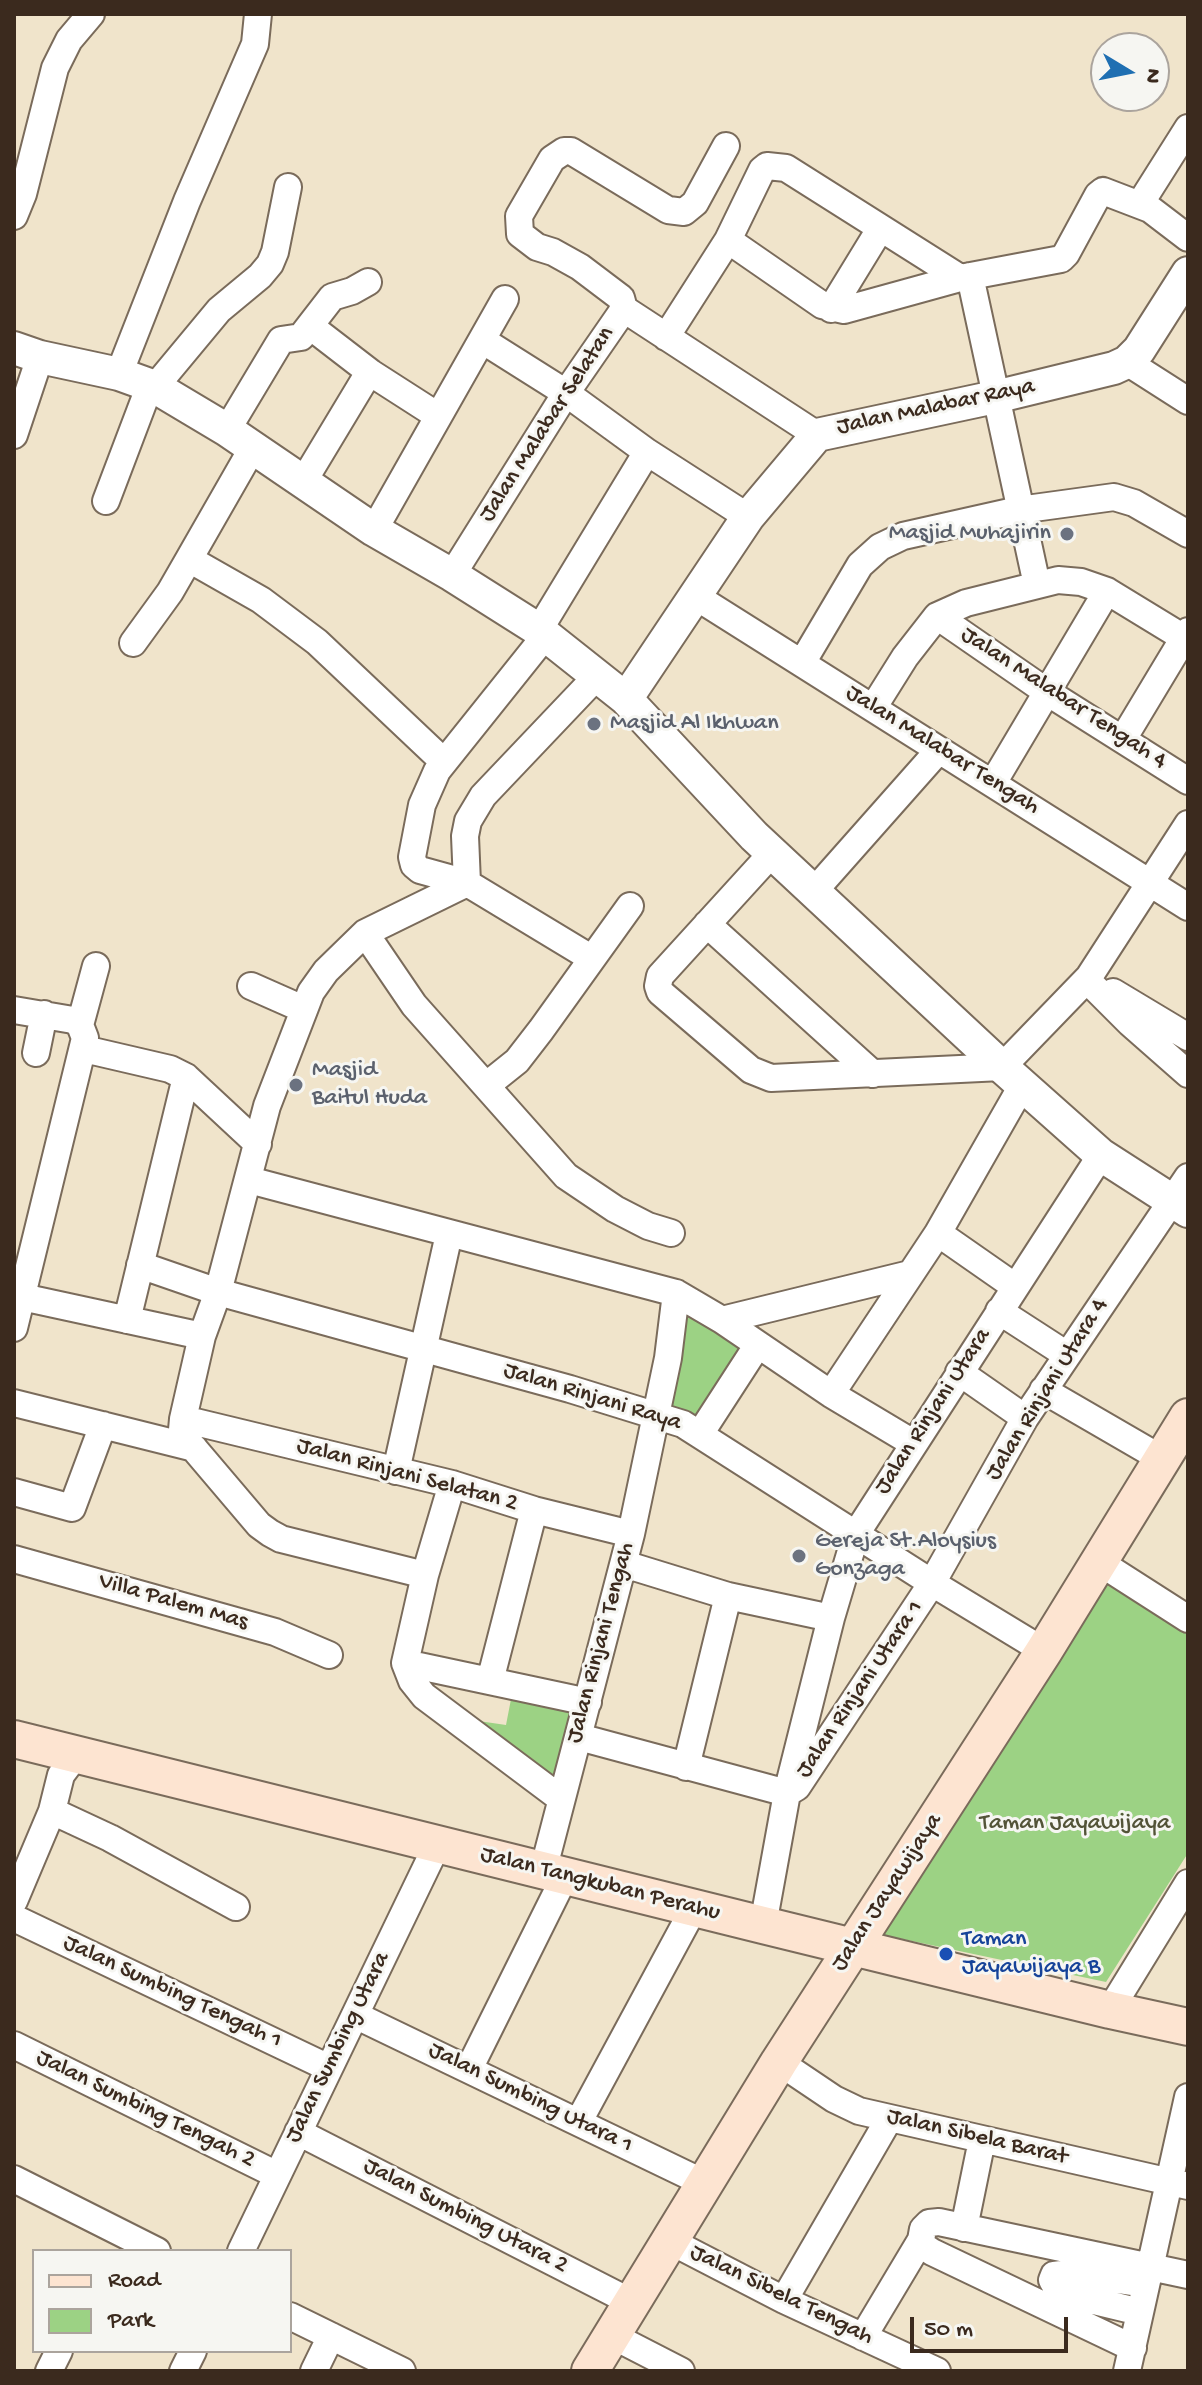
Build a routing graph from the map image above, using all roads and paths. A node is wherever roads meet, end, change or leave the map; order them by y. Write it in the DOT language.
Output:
graph roads {
  1 [pos="91,14"];
  2 [pos="258,14"];
  3 [pos="1188,128"];
  4 [pos="726,146"];
  5 [pos="288,187"];
  6 [pos="1140,204"];
  7 [pos="14,216"];
  8 [pos="880,229"];
  9 [pos="1188,238"];
  10 [pos="728,240"];
  11 [pos="1188,273"];
  12 [pos="965,277"];
  13 [pos="368,282"];
  14 [pos="505,299"];
  15 [pos="624,309"];
  16 [pos="831,309"];
  17 [pos="310,326"];
  18 [pos="666,337"];
  19 [pos="482,340"];
  20 [pos="27,353"];
  21 [pos="1127,362"];
  22 [pos="371,373"];
  23 [pos="119,374"];
  24 [pos="152,386"];
  25 [pos="566,393"];
  26 [pos="995,397"];
  27 [pos="1188,401"];
  28 [pos="438,416"];
  29 [pos="14,435"];
  30 [pos="817,435"];
  31 [pos="240,439"];
  32 [pos="647,452"];
  33 [pos="303,482"];
  34 [pos="106,501"];
  35 [pos="1019,510"];
  36 [pos="748,517"];
  37 [pos="374,530"];
  38 [pos="1188,534"];
  39 [pos="189,559"];
  40 [pos="452,575"];
  41 [pos="1037,585"];
  42 [pos="1107,591"];
  43 [pos="695,596"];
  44 [pos="937,616"];
  45 [pos="542,633"];
  46 [pos="1186,634"];
  47 [pos="133,643"];
  48 [pos="802,663"];
  49 [pos="598,675"];
  50 [pos="1047,692"];
  51 [pos="626,699"];
  52 [pos="873,708"];
  53 [pos="1123,739"];
  54 [pos="939,750"];
  55 [pos="444,762"];
  56 [pos="1188,781"];
  57 [pos="993,783"];
  58 [pos="1188,824"];
  59 [pos="773,852"];
  60 [pos="467,883"];
  61 [pos="1150,883"];
  62 [pos="815,890"];
  63 [pos="630,906"];
  64 [pos="1188,907"];
  65 [pos="707,924"];
  66 [pos="365,933"];
  67 [pos="591,958"];
  68 [pos="96,966"];
  69 [pos="1088,978"];
  70 [pos="251,986"];
  71 [pos="303,1009"];
  72 [pos="14,1010"];
  73 [pos="44,1014"];
  74 [pos="82,1037"];
  75 [pos="1188,1037"];
  76 [pos="36,1053"];
  77 [pos="873,1074"];
  78 [pos="1188,1074"];
  79 [pos="1013,1076"];
  80 [pos="186,1077"];
  81 [pos="487,1085"];
  82 [pos="258,1144"];
  83 [pos="1101,1155"];
  84 [pos="249,1180"];
  85 [pos="1183,1197"];
  86 [pos="671,1233"];
  87 [pos="938,1233"];
  88 [pos="449,1234"];
  89 [pos="140,1265"];
  90 [pos="910,1274"];
  91 [pos="1014,1286"];
  92 [pos="218,1292"];
  93 [pos="676,1293"];
  94 [pos="22,1297"];
  95 [pos="999,1311"];
  96 [pos="127,1320"];
  97 [pos="722,1320"];
  98 [pos="14,1328"];
  99 [pos="202,1336"];
  100 [pos="757,1346"];
  101 [pos="424,1348"];
  102 [pos="1067,1355"];
  103 [pos="959,1372"];
  104 [pos="1043,1390"];
  105 [pos="831,1394"];
  106 [pos="14,1403"];
  107 [pos="655,1414"];
  108 [pos="1025,1418"];
  109 [pos="183,1419"];
  110 [pos="103,1425"];
  111 [pos="700,1434"];
  112 [pos="1178,1439"];
  113 [pos="913,1443"];
  114 [pos="194,1448"];
  115 [pos="396,1471"];
  116 [pos="452,1484"];
  117 [pos="14,1492"];
  118 [pos="534,1510"];
  119 [pos="631,1534"];
  120 [pos="856,1534"];
  121 [pos="14,1559"];
  122 [pos="1099,1562"];
  123 [pos="624,1564"];
  124 [pos="425,1575"];
  125 [pos="932,1583"];
  126 [pos="728,1596"];
  127 [pos="831,1618"];
  128 [pos="1188,1619"];
  129 [pos="1044,1651"];
  130 [pos="329,1655"];
  131 [pos="405,1663"];
  132 [pos="490,1681"];
  133 [pos="588,1702"];
  134 [pos="579,1737"];
  135 [pos="14,1739"];
  136 [pos="76,1755"];
  137 [pos="686,1767"];
  138 [pos="787,1793"];
  139 [pos="560,1798"];
  140 [pos="52,1811"];
  141 [pos="437,1845"];
  142 [pos="554,1873"];
  143 [pos="1188,1883"];
  144 [pos="14,1901"];
  145 [pos="236,1907"];
  146 [pos="694,1908"];
  147 [pos="14,1918"];
  148 [pos="763,1925"];
  149 [pos="855,1946"];
  150 [pos="1110,2010"];
  151 [pos="355,2015"];
  152 [pos="1188,2027"];
  153 [pos="14,2045"];
  154 [pos="779,2062"];
  155 [pos="329,2068"];
  156 [pos="469,2069"];
  157 [pos="1188,2097"];
  158 [pos="889,2119"];
  159 [pos="579,2121"];
  160 [pos="298,2132"];
  161 [pos="982,2140"];
  162 [pos="277,2175"];
  163 [pos="14,2180"];
  164 [pos="704,2183"];
  165 [pos="1178,2184"];
  166 [pos="964,2228"];
  167 [pos="921,2240"];
  168 [pos="112,2241"];
  169 [pos="670,2241"];
  170 [pos="148,2249"];
  171 [pos="242,2249"];
  172 [pos="1147,2275"];
  173 [pos="1188,2275"];
  174 [pos="784,2300"];
  175 [pos="631,2302"];
  176 [pos="1140,2312"];
  177 [pos="292,2317"];
  178 [pos="611,2335"];
  179 [pos="331,2336"];
  180 [pos="863,2337"];
  181 [pos="58,2353"];
  182 [pos="192,2353"];
  183 [pos="1130,2359"];
  184 [pos="49,2371"];
  185 [pos="183,2371"];
  186 [pos="314,2371"];
  187 [pos="402,2371"];
  188 [pos="590,2371"];
  189 [pos="681,2371"];
  190 [pos="935,2371"];
  1 -- 7 [label="street"];
  2 -- 23 [label="street"];
  3 -- 6 [label="street"];
  4 -- 15 [label="street"];
  5 -- 24 [label="street"];
  6 -- 9 [label="street"];
  6 -- 12 [label="street"];
  8 -- 10 [label="street"];
  8 -- 12 [label="street"];
  8 -- 16 [label="street"];
  10 -- 16 [label="street"];
  10 -- 18 [label="street"];
  11 -- 21 [label="street"];
  12 -- 16 [label="street"];
  12 -- 26 [label="street"];
  13 -- 17 [label="street"];
  14 -- 19 [label="street"];
  15 -- 18 [label="street, Jalan Malabar Selatan"];
  15 -- 25 [label="street, Jalan Malabar Selatan"];
  17 -- 22 [label="street"];
  17 -- 31 [label="street"];
  18 -- 30 [label="street, Jalan Malabar Selatan"];
  19 -- 25 [label="street"];
  19 -- 28 [label="street"];
  20 -- 23 [label="street"];
  20 -- 29 [label="street"];
  21 -- 26 [label="street, Jalan Malabar Raya"];
  21 -- 27 [label="street"];
  22 -- 28 [label="street"];
  22 -- 33 [label="street"];
  23 -- 24 [label="street"];
  24 -- 31 [label="street"];
  24 -- 34 [label="street"];
  25 -- 32 [label="street"];
  25 -- 40 [label="street, Jalan Malabar Selatan"];
  26 -- 30 [label="street, Jalan Malabar Raya"];
  26 -- 35 [label="street"];
  28 -- 37 [label="street"];
  30 -- 36 [label="street, Jalan Malabar Raya"];
  31 -- 33 [label="street"];
  31 -- 39 [label="street"];
  32 -- 36 [label="street"];
  32 -- 45 [label="street"];
  33 -- 37 [label="street"];
  35 -- 38 [label="street"];
  35 -- 41 [label="street"];
  35 -- 48 [label="street"];
  36 -- 43 [label="street, Jalan Malabar Raya"];
  37 -- 40 [label="street"];
  39 -- 47 [label="street"];
  39 -- 55 [label="street"];
  40 -- 45 [label="street"];
  41 -- 42 [label="street"];
  41 -- 44 [label="street"];
  42 -- 46 [label="street"];
  42 -- 50 [label="street"];
  43 -- 48 [label="street, Jalan Malabar Tengah"];
  43 -- 51 [label="street, Jalan Malabar Raya"];
  44 -- 50 [label="street, Jalan Malabar Tengah 4"];
  44 -- 52 [label="street"];
  45 -- 49 [label="street"];
  45 -- 55 [label="street"];
  46 -- 53 [label="street"];
  48 -- 52 [label="street, Jalan Malabar Tengah"];
  49 -- 51 [label="street"];
  49 -- 60 [label="street"];
  50 -- 53 [label="street, Jalan Malabar Tengah 4"];
  50 -- 57 [label="street"];
  51 -- 59 [label="street"];
  52 -- 54 [label="street, Jalan Malabar Tengah"];
  53 -- 56 [label="street, Jalan Malabar Tengah 4"];
  54 -- 57 [label="street, Jalan Malabar Tengah"];
  54 -- 62 [label="street"];
  55 -- 60 [label="street"];
  57 -- 61 [label="street, Jalan Malabar Tengah"];
  58 -- 61 [label="street"];
  59 -- 62 [label="street"];
  59 -- 65 [label="street"];
  60 -- 66 [label="street"];
  60 -- 67 [label="street"];
  61 -- 64 [label="street, Jalan Malabar Tengah"];
  61 -- 69 [label="street"];
  62 -- 79 [label="street"];
  63 -- 67 [label="street"];
  65 -- 77 [label="street"];
  65 -- 77 [label="street"];
  66 -- 71 [label="street"];
  66 -- 81 [label="street"];
  67 -- 81 [label="street"];
  68 -- 74 [label="street"];
  69 -- 75 [label="street"];
  69 -- 78 [label="street"];
  69 -- 79 [label="street"];
  70 -- 71 [label="street"];
  71 -- 82 [label="street"];
  72 -- 73 [label="street"];
  73 -- 74 [label="street"];
  73 -- 76 [label="street"];
  74 -- 80 [label="street"];
  74 -- 94 [label="street"];
  77 -- 79 [label="street"];
  79 -- 83 [label="street"];
  79 -- 87 [label="street"];
  80 -- 82 [label="street"];
  80 -- 89 [label="street"];
  81 -- 86 [label="street"];
  82 -- 84 [label="street"];
  83 -- 85 [label="street"];
  83 -- 91 [label="street, Jalan Rinjani Utara"];
  84 -- 88 [label="street"];
  84 -- 92 [label="street"];
  85 -- 102 [label="street, Jalan Rinjani Utara 4"];
  87 -- 90 [label="street"];
  87 -- 91 [label="street"];
  88 -- 93 [label="street"];
  88 -- 101 [label="street"];
  89 -- 92 [label="street, Jalan Rinjani Raya"];
  89 -- 96 [label="street"];
  90 -- 97 [label="street"];
  90 -- 105 [label="street"];
  91 -- 95 [label="street, Jalan Rinjani Utara"];
  92 -- 99 [label="street"];
  92 -- 101 [label="street, Jalan Rinjani Raya"];
  93 -- 97 [label="street"];
  93 -- 107 [label="street, Jalan Rinjani Tengah"];
  94 -- 96 [label="street"];
  94 -- 98 [label="street"];
  95 -- 102 [label="street"];
  95 -- 103 [label="street, Jalan Rinjani Utara"];
  96 -- 99 [label="street"];
  97 -- 100 [label="street"];
  99 -- 109 [label="street"];
  100 -- 105 [label="street"];
  100 -- 111 [label="street"];
  101 -- 107 [label="street, Jalan Rinjani Raya"];
  101 -- 115 [label="street"];
  102 -- 104 [label="street, Jalan Rinjani Utara 4"];
  103 -- 108 [label="street"];
  103 -- 113 [label="street, Jalan Rinjani Utara"];
  104 -- 108 [label="street, Jalan Rinjani Utara 4"];
  104 -- 112 [label="street"];
  105 -- 113 [label="street"];
  106 -- 110 [label="street"];
  107 -- 111 [label="street, Jalan Rinjani Raya"];
  107 -- 119 [label="street, Jalan Rinjani Tengah"];
  108 -- 125 [label="street, Jalan Rinjani Utara 4"];
  109 -- 114 [label="street"];
  109 -- 115 [label="street, Jalan Rinjani Selatan 2"];
  110 -- 114 [label="street"];
  110 -- 117 [label="street"];
  111 -- 120 [label="street, Jalan Rinjani Raya"];
  112 -- 122 [label="main road, Jalan Jayawijaya"];
  113 -- 120 [label="street, Jalan Rinjani Utara"];
  114 -- 124 [label="street"];
  115 -- 116 [label="street, Jalan Rinjani Selatan 2"];
  116 -- 118 [label="street, Jalan Rinjani Selatan 2"];
  116 -- 124 [label="street"];
  118 -- 119 [label="street, Jalan Rinjani Selatan 2"];
  118 -- 132 [label="street"];
  119 -- 123 [label="street, Jalan Rinjani Tengah"];
  120 -- 125 [label="street, Jalan Rinjani Raya"];
  120 -- 127 [label="street, Jalan Rinjani Utara"];
  121 -- 130 [label="street, Villa Palem Mas"];
  122 -- 128 [label="street"];
  122 -- 129 [label="main road, Jalan Jayawijaya"];
  123 -- 126 [label="street"];
  123 -- 133 [label="street, Jalan Rinjani Tengah"];
  124 -- 131 [label="street"];
  125 -- 129 [label="street, Jalan Rinjani Raya"];
  125 -- 138 [label="street, Jalan Rinjani Utara 1"];
  126 -- 127 [label="street"];
  126 -- 137 [label="street"];
  127 -- 138 [label="street, Jalan Rinjani Utara"];
  129 -- 149 [label="main road, Jalan Jayawijaya"];
  131 -- 132 [label="street"];
  131 -- 139 [label="street"];
  132 -- 133 [label="street"];
  133 -- 134 [label="street, Jalan Rinjani Tengah"];
  134 -- 137 [label="street"];
  134 -- 139 [label="street, Jalan Rinjani Tengah"];
  135 -- 136 [label="main road, Jalan Tangkuban Perahu"];
  136 -- 140 [label="street"];
  136 -- 141 [label="main road, Jalan Tangkuban Perahu"];
  137 -- 138 [label="street"];
  138 -- 148 [label="street, Jalan Rinjani Utara"];
  139 -- 142 [label="street, Jalan Rinjani Tengah"];
  140 -- 144 [label="street"];
  140 -- 145 [label="street"];
  141 -- 142 [label="main road, Jalan Tangkuban Perahu"];
  141 -- 151 [label="street, Jalan Sumbing Utara"];
  142 -- 146 [label="main road, Jalan Tangkuban Perahu"];
  142 -- 156 [label="street, Jalan Rinjani Tengah"];
  143 -- 150 [label="street"];
  146 -- 148 [label="main road, Jalan Tangkuban Perahu"];
  146 -- 159 [label="street"];
  147 -- 155 [label="street, Jalan Sumbing Tengah 1"];
  148 -- 149 [label="main road, Jalan Tangkuban Perahu"];
  149 -- 150 [label="main road, Jalan Tangkuban Perahu"];
  149 -- 154 [label="main road, Jalan Jayawijaya"];
  150 -- 152 [label="main road, Jalan Tangkuban Perahu"];
  151 -- 155 [label="street, Jalan Sumbing Utara"];
  151 -- 156 [label="street, Jalan Sumbing Utara 1"];
  153 -- 162 [label="street, Jalan Sumbing Tengah 2"];
  154 -- 158 [label="street, Jalan Sibela Barat"];
  154 -- 164 [label="main road, Jalan Jayawijaya"];
  155 -- 160 [label="street, Jalan Sumbing Utara"];
  156 -- 159 [label="street, Jalan Sumbing Utara 1"];
  157 -- 165 [label="street"];
  158 -- 161 [label="street, Jalan Sibela Barat"];
  158 -- 174 [label="street"];
  159 -- 164 [label="street, Jalan Sumbing Utara 1"];
  160 -- 162 [label="street, Jalan Sumbing Utara"];
  160 -- 175 [label="street, Jalan Sumbing Utara 2"];
  161 -- 165 [label="street, Jalan Sibela Barat"];
  161 -- 166 [label="street"];
  162 -- 171 [label="street, Jalan Sumbing Utara"];
  163 -- 168 [label="street"];
  164 -- 169 [label="main road, Jalan Jayawijaya"];
  165 -- 172 [label="street"];
  166 -- 167 [label="street"];
  166 -- 172 [label="street"];
  167 -- 180 [label="street"];
  167 -- 183 [label="street"];
  168 -- 170 [label="street"];
  169 -- 174 [label="street, Jalan Sibela Tengah"];
  169 -- 175 [label="main road, Jalan Jayawijaya"];
  172 -- 173 [label="street"];
  172 -- 176 [label="street"];
  172 -- 176 [label="street"];
  174 -- 180 [label="street, Jalan Sibela Tengah"];
  175 -- 178 [label="main road, Jalan Jayawijaya"];
  176 -- 183 [label="street"];
  177 -- 179 [label="street"];
  178 -- 188 [label="main road, Jalan Jayawijaya"];
  178 -- 189 [label="street"];
  179 -- 186 [label="street"];
  179 -- 187 [label="street"];
  180 -- 190 [label="street, Jalan Sibela Tengah"];
  181 -- 184 [label="street"];
  182 -- 185 [label="street"];
}
